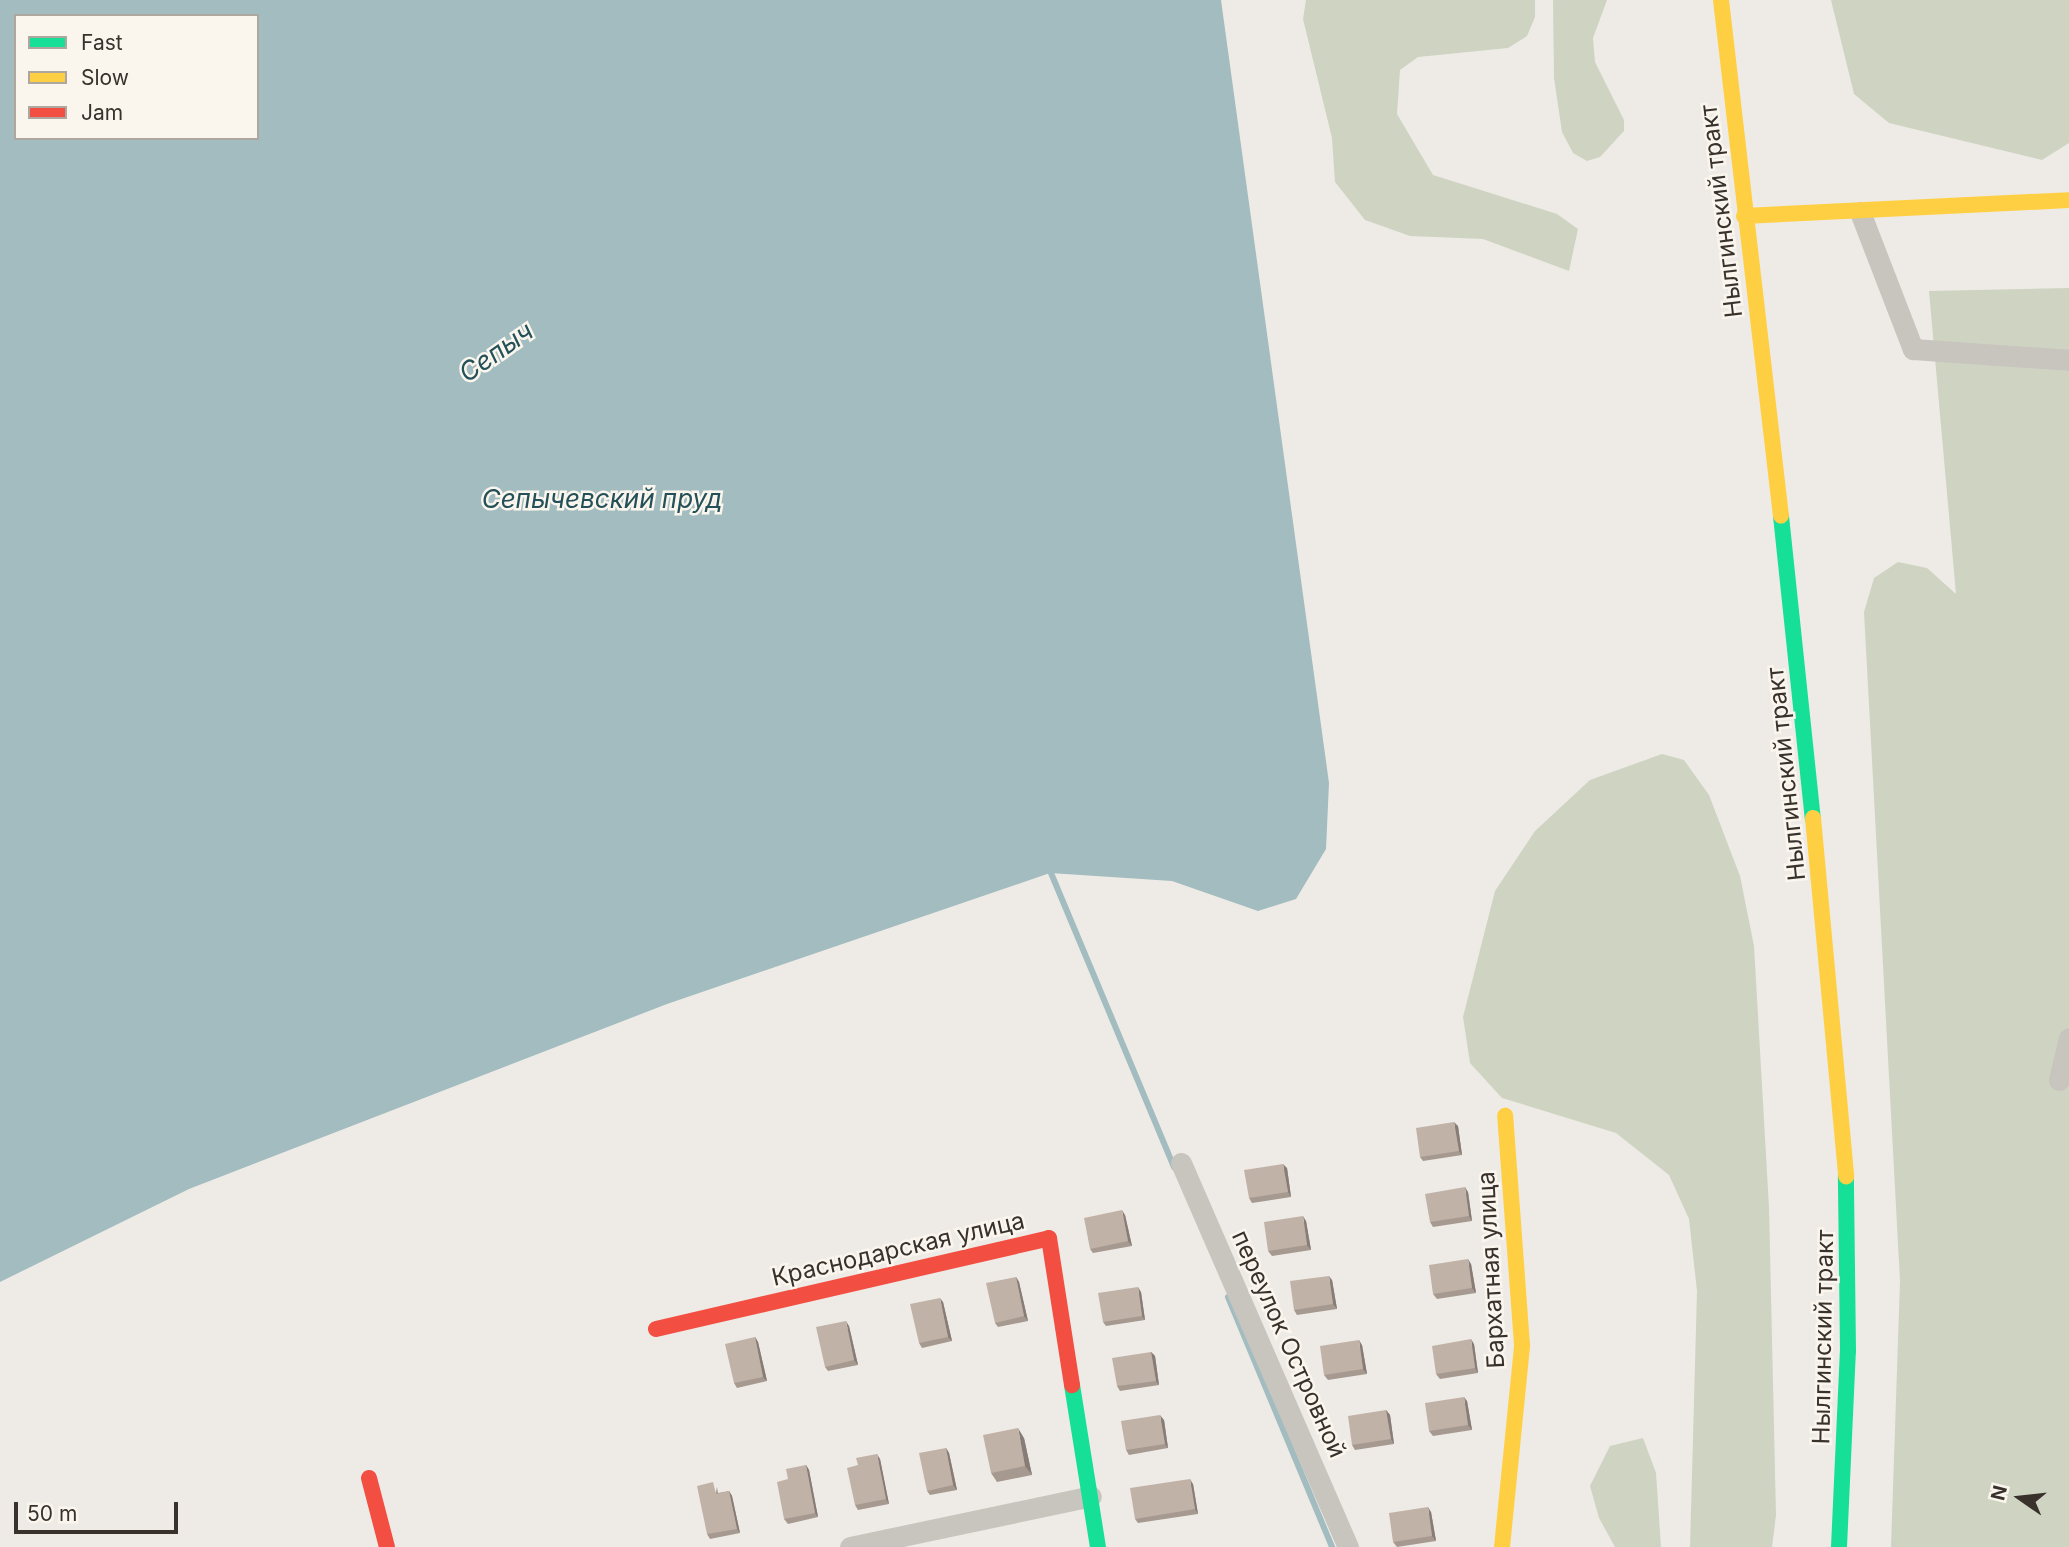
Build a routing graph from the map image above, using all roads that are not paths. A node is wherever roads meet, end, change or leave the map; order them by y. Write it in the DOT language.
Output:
graph roads {
  1 [pos="1721,0"];
  2 [pos="2069,200"];
  3 [pos="1860,212"];
  4 [pos="1744,216"];
  5 [pos="2069,360"];
  6 [pos="2069,1038"];
  7 [pos="2059,1080"];
  8 [pos="1505,1116"];
  9 [pos="1181,1163"];
  10 [pos="656,1329"];
  11 [pos="369,1478"];
  12 [pos="1091,1496"];
  13 [pos="387,1547"];
  14 [pos="850,1547"];
  15 [pos="1098,1547"];
  16 [pos="1348,1547"];
  17 [pos="1503,1547"];
  18 [pos="1839,1547"];
  1 -- 4 [label="street, Нылгинский тракт"];
  2 -- 3 [label="street"];
  3 -- 4 [label="street"];
  3 -- 5 [label="street"];
  4 -- 18 [label="street, Нылгинский тракт"];
  6 -- 7 [label="street"];
  8 -- 17 [label="street, Бархатная улица"];
  9 -- 16 [label="street, переулок Островной"];
  10 -- 12 [label="street, Краснодарская улица"];
  11 -- 13 [label="street"];
  12 -- 14 [label="street"];
  12 -- 15 [label="street, Краснодарская улица"];
}
